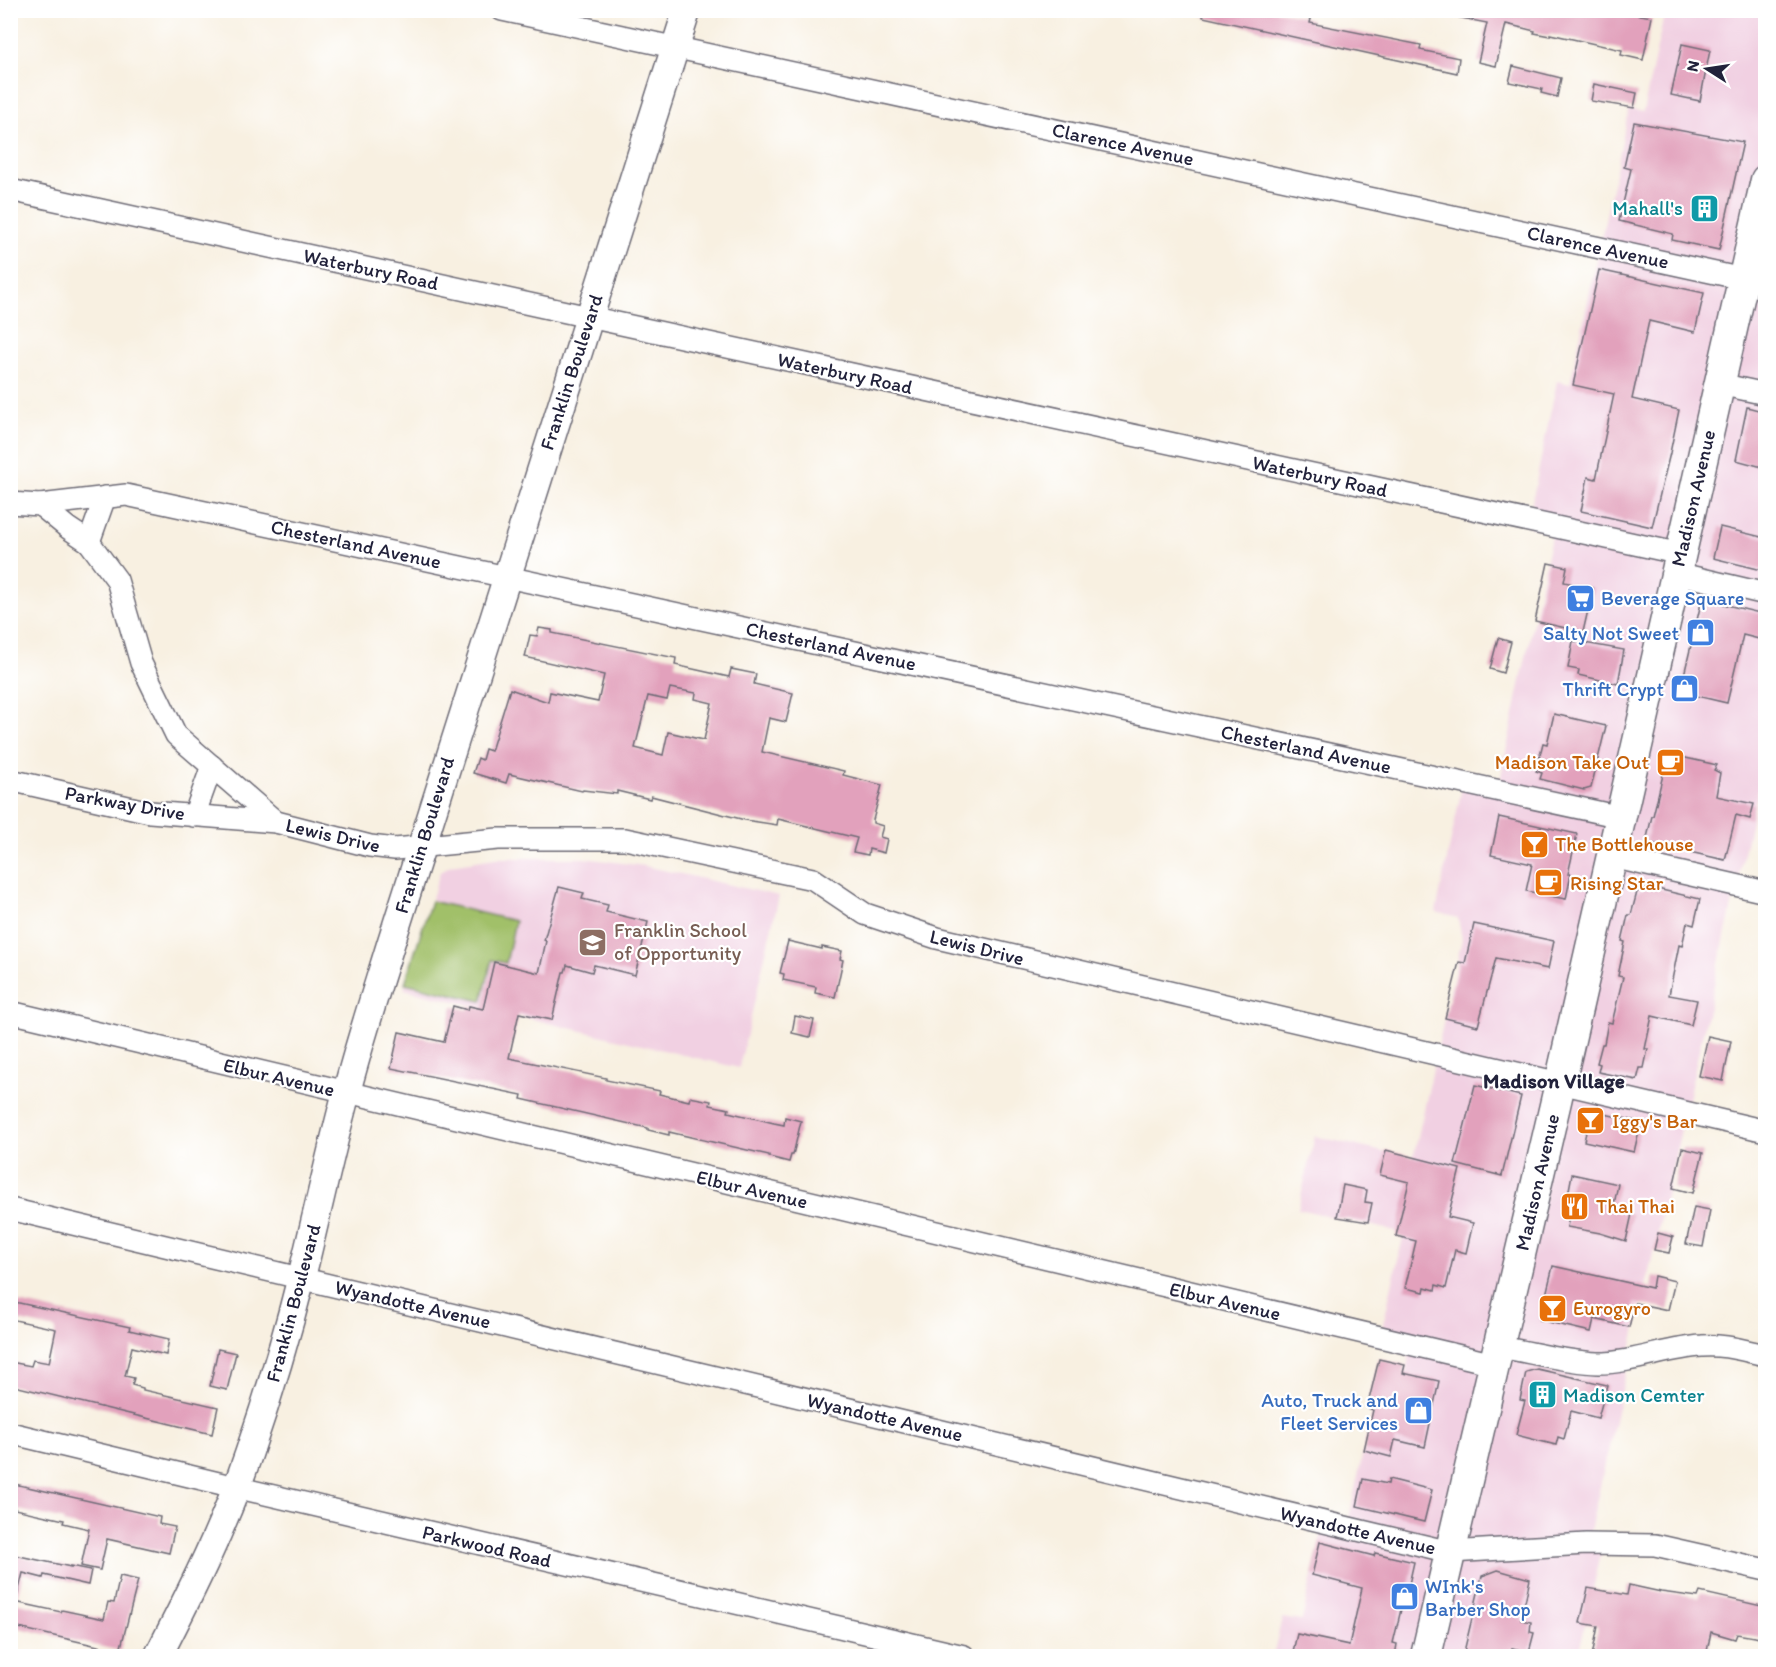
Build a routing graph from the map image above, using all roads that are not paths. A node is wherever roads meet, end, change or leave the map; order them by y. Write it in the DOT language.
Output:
graph roads {
  1 [pos="502,10"];
  2 [pos="687,10"];
  3 [pos="675,48"];
  4 [pos="1766,180"];
  5 [pos="10,190"];
  6 [pos="1743,279"];
  7 [pos="589,317"];
  8 [pos="1719,384"];
  9 [pos="1766,394"];
  10 [pos="105,497"];
  11 [pos="10,503"];
  12 [pos="40,505"];
  13 [pos="90,542"];
  14 [pos="1678,563"];
  15 [pos="507,576"];
  16 [pos="1766,594"];
  17 [pos="212,766"];
  18 [pos="10,780"];
  19 [pos="194,816"];
  20 [pos="1621,817"];
  21 [pos="276,822"];
  22 [pos="420,847"];
  23 [pos="1612,856"];
  24 [pos="1766,892"];
  25 [pos="10,1012"];
  26 [pos="1560,1084"];
  27 [pos="346,1093"];
  28 [pos="1766,1131"];
  29 [pos="10,1209"];
  30 [pos="301,1277"];
  31 [pos="1766,1355"];
  32 [pos="1496,1356"];
  33 [pos="10,1432"];
  34 [pos="235,1487"];
  35 [pos="1450,1552"];
  36 [pos="1766,1570"];
  37 [pos="158,1656"];
  38 [pos="964,1656"];
  39 [pos="1426,1656"];
  1 -- 3 [label="street, Clarence Avenue"];
  2 -- 3 [label="street, Franklin Boulevard"];
  3 -- 6 [label="street, Clarence Avenue"];
  3 -- 7 [label="street, Franklin Boulevard"];
  4 -- 6 [label="main road, Madison Avenue"];
  5 -- 7 [label="street, Waterbury Road"];
  6 -- 8 [label="main road, Madison Avenue"];
  7 -- 14 [label="street, Waterbury Road"];
  7 -- 15 [label="street, Franklin Boulevard"];
  8 -- 9 [label="street"];
  8 -- 14 [label="main road, Madison Avenue"];
  10 -- 12 [label="street, Chesterland Avenue"];
  10 -- 13 [label="street"];
  10 -- 15 [label="street, Chesterland Avenue"];
  11 -- 12 [label="street"];
  12 -- 13 [label="street, Lewis Drive"];
  13 -- 17 [label="street, Lewis Drive"];
  14 -- 16 [label="street, Waterbury Road"];
  14 -- 20 [label="main road, Madison Avenue"];
  15 -- 20 [label="street, Chesterland Avenue"];
  15 -- 22 [label="street, Franklin Boulevard"];
  17 -- 19 [label="street"];
  17 -- 21 [label="street, Lewis Drive"];
  18 -- 19 [label="street, Parkway Drive"];
  19 -- 21 [label="street, Parkway Drive"];
  20 -- 23 [label="main road, Madison Avenue"];
  21 -- 22 [label="street, Lewis Drive"];
  22 -- 26 [label="street, Lewis Drive"];
  22 -- 27 [label="street, Franklin Boulevard"];
  23 -- 24 [label="street"];
  23 -- 26 [label="main road, Madison Avenue"];
  25 -- 27 [label="street, Elbur Avenue"];
  26 -- 28 [label="street, Lewis Drive"];
  26 -- 32 [label="main road, Madison Avenue"];
  27 -- 30 [label="street, Franklin Boulevard"];
  27 -- 32 [label="street, Elbur Avenue"];
  29 -- 30 [label="street, Wyandotte Avenue"];
  30 -- 34 [label="street, Franklin Boulevard"];
  30 -- 35 [label="street, Wyandotte Avenue"];
  31 -- 32 [label="street, Elbur Avenue"];
  32 -- 35 [label="main road, Madison Avenue"];
  33 -- 34 [label="street, Parkwood Road"];
  34 -- 37 [label="street, Franklin Boulevard"];
  34 -- 38 [label="street, Parkwood Road"];
  35 -- 36 [label="street, Wyandotte Avenue"];
  35 -- 39 [label="main road, Madison Avenue"];
}
